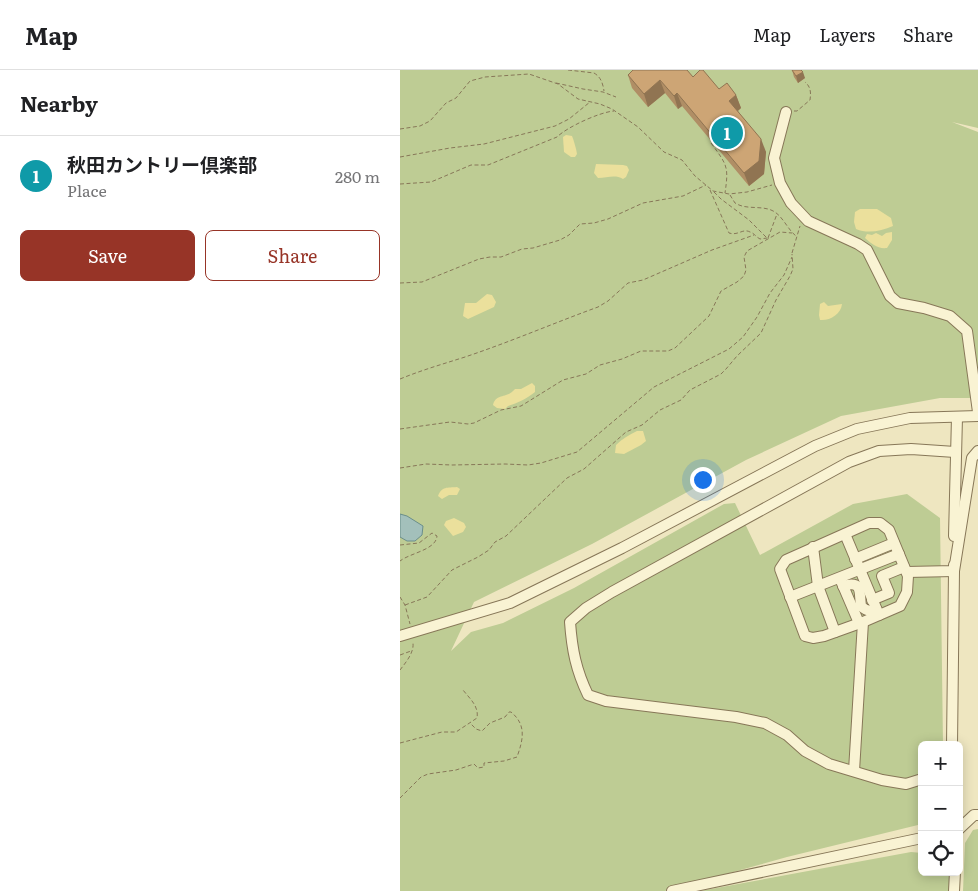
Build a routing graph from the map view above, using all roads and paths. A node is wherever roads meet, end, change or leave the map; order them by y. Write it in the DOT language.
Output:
graph roads {
  1 [pos="568,70"];
  2 [pos="553,82"];
  3 [pos="806,82"];
  4 [pos="604,92"];
  5 [pos="616,97"];
  6 [pos="590,102"];
  7 [pos="614,111"];
  8 [pos="786,112"];
  9 [pos="400,129"];
  10 [pos="711,144"];
  11 [pos="400,156"];
  12 [pos="780,183"];
  13 [pos="400,184"];
  14 [pos="706,185"];
  15 [pos="710,188"];
  16 [pos="713,191"];
  17 [pos="724,193"];
  18 [pos="730,194"];
  19 [pos="777,214"];
  20 [pos="805,218"];
  21 [pos="792,233"];
  22 [pos="754,235"];
  23 [pos="796,236"];
  24 [pos="768,238"];
  25 [pos="792,254"];
  26 [pos="400,283"];
  27 [pos="400,379"];
  28 [pos="978,414"];
  29 [pos="956,417"];
  30 [pos="400,429"];
  31 [pos="955,452"];
  32 [pos="978,452"];
  33 [pos="400,468"];
  34 [pos="845,534"];
  35 [pos="894,543"];
  36 [pos="400,545"];
  37 [pos="813,547"];
  38 [pos="899,554"];
  39 [pos="855,558"];
  40 [pos="400,561"];
  41 [pos="905,569"];
  42 [pos="860,570"];
  43 [pos="954,571"];
  44 [pos="841,582"];
  45 [pos="818,586"];
  46 [pos="400,597"];
  47 [pos="790,598"];
  48 [pos="405,605"];
  49 [pos="876,608"];
  50 [pos="861,623"];
  51 [pos="411,627"];
  52 [pos="835,632"];
  53 [pos="400,636"];
  54 [pos="413,639"];
  55 [pos="412,651"];
  56 [pos="400,654"];
  57 [pos="400,670"];
  58 [pos="463,690"];
  59 [pos="470,723"];
  60 [pos="952,741"];
  61 [pos="400,744"];
  62 [pos="854,771"];
  63 [pos="918,780"];
  64 [pos="400,798"];
  65 [pos="978,814"];
  66 [pos="963,825"];
  67 [pos="918,839"];
  68 [pos="955,876"];
  69 [pos="674,891"];
  70 [pos="954,891"];
  1 -- 4 [label="path"];
  2 -- 4 [label="path"];
  2 -- 6 [label="path"];
  2 -- 9 [label="path"];
  3 -- 8 [label="path"];
  4 -- 5 [label="path"];
  6 -- 7 [label="path"];
  6 -- 11 [label="path"];
  7 -- 13 [label="path"];
  7 -- 14 [label="path"];
  8 -- 12 [label="street"];
  10 -- 17 [label="path"];
  12 -- 18 [label="path"];
  12 -- 20 [label="street"];
  14 -- 15 [label="path"];
  14 -- 26 [label="path"];
  15 -- 16 [label="path"];
  15 -- 22 [label="path"];
  16 -- 17 [label="path"];
  16 -- 24 [label="path"];
  17 -- 18 [label="path"];
  18 -- 19 [label="path"];
  19 -- 21 [label="path"];
  19 -- 24 [label="path"];
  20 -- 23 [label="path"];
  20 -- 28 [label="street"];
  21 -- 23 [label="path"];
  21 -- 24 [label="path"];
  22 -- 24 [label="path"];
  22 -- 27 [label="path"];
  23 -- 25 [label="path"];
  24 -- 30 [label="path"];
  25 -- 33 [label="path"];
  25 -- 48 [label="path"];
  28 -- 29 [label="street"];
  29 -- 31 [label="street"];
  29 -- 53 [label="street"];
  31 -- 43 [label="street"];
  31 -- 62 [label="street"];
  32 -- 43 [label="street"];
  34 -- 35 [label="street"];
  34 -- 37 [label="street"];
  34 -- 39 [label="street"];
  35 -- 38 [label="street"];
  35 -- 39 [label="street"];
  36 -- 40 [label="path"];
  37 -- 45 [label="street"];
  37 -- 47 [label="street"];
  38 -- 41 [label="street"];
  38 -- 42 [label="street"];
  39 -- 42 [label="street"];
  41 -- 43 [label="street"];
  41 -- 49 [label="street"];
  41 -- 49 [label="street"];
  42 -- 44 [label="street"];
  42 -- 49 [label="street"];
  43 -- 60 [label="street"];
  44 -- 45 [label="street"];
  44 -- 49 [label="street"];
  44 -- 50 [label="street"];
  45 -- 47 [label="street"];
  45 -- 52 [label="street"];
  46 -- 48 [label="path"];
  47 -- 52 [label="street"];
  48 -- 51 [label="path"];
  49 -- 50 [label="street"];
  50 -- 52 [label="street"];
  50 -- 62 [label="street"];
  54 -- 55 [label="path"];
  55 -- 56 [label="path"];
  55 -- 57 [label="path"];
  58 -- 59 [label="path"];
  59 -- 61 [label="path"];
  59 -- 64 [label="path"];
  62 -- 63 [label="street"];
  65 -- 66 [label="street"];
  67 -- 69 [label="street"];
  68 -- 70 [label="street"];
}
